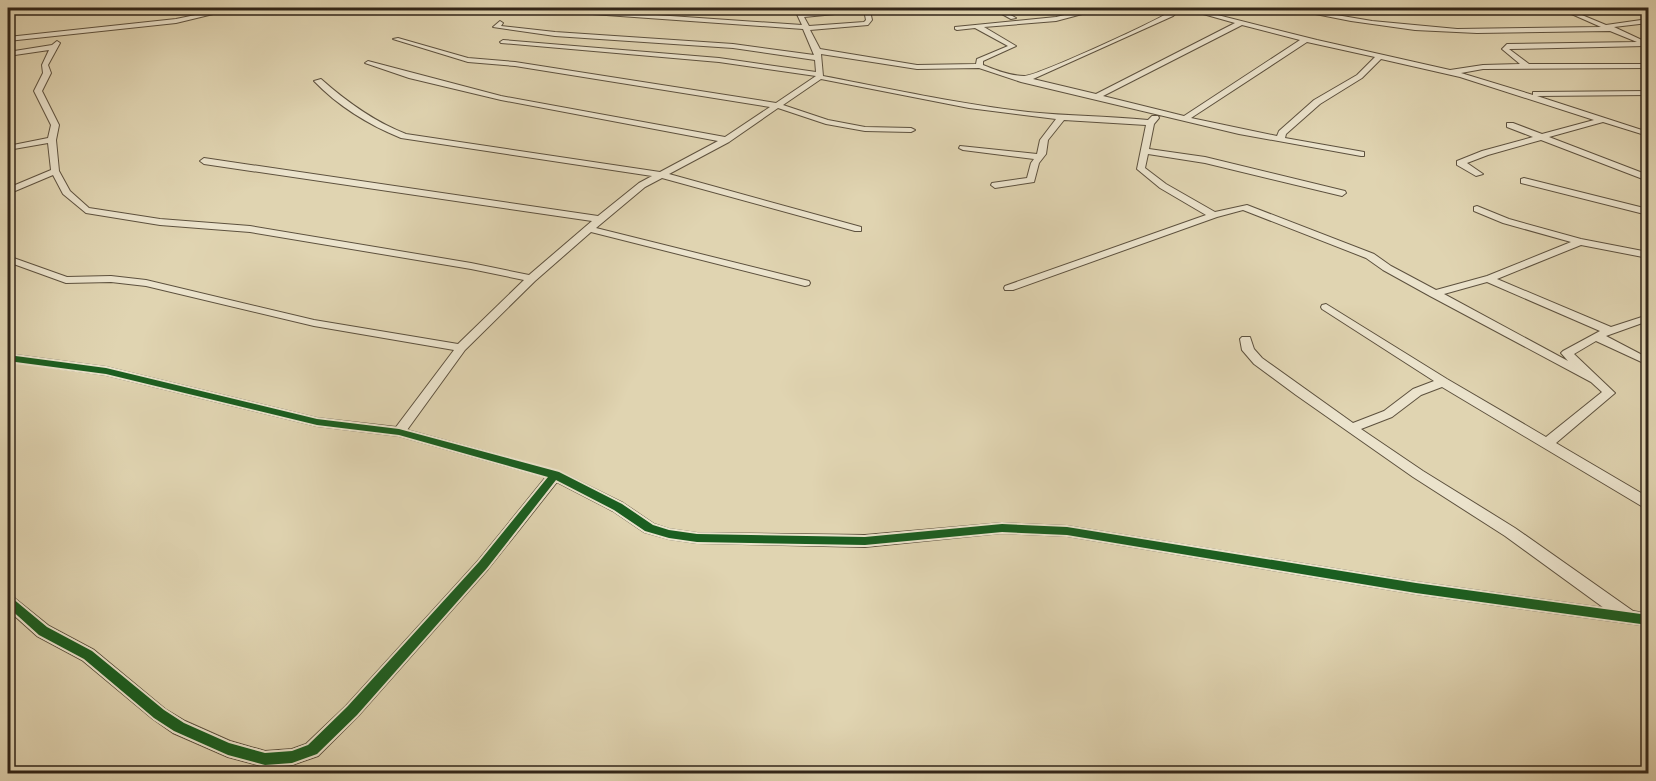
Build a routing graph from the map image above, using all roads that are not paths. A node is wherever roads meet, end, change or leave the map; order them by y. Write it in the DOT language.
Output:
graph roads {
  1 [pos="235,8"];
  2 [pos="536,8"];
  3 [pos="849,8"];
  4 [pos="870,8"];
  5 [pos="994,8"];
  6 [pos="1099,8"];
  7 [pos="1179,8"];
  8 [pos="1185,8"];
  9 [pos="1288,8"];
  10 [pos="1456,8"];
  11 [pos="1492,8"];
  12 [pos="1561,8"];
  13 [pos="1355,9"];
  14 [pos="799,11"];
  15 [pos="1013,18"];
  16 [pos="1351,19"];
  17 [pos="1648,21"];
  18 [pos="500,23"];
  19 [pos="1240,23"];
  20 [pos="862,26"];
  21 [pos="976,26"];
  22 [pos="1611,27"];
  23 [pos="807,28"];
  24 [pos="957,28"];
  25 [pos="867,33"];
  26 [pos="60,34"];
  27 [pos="8,39"];
  28 [pos="396,39"];
  29 [pos="1306,39"];
  30 [pos="503,42"];
  31 [pos="1647,44"];
  32 [pos="1576,46"];
  33 [pos="54,47"];
  34 [pos="1585,52"];
  35 [pos="8,54"];
  36 [pos="818,54"];
  37 [pos="1380,56"];
  38 [pos="1595,59"];
  39 [pos="368,63"];
  40 [pos="980,66"];
  41 [pos="1527,66"];
  42 [pos="1604,66"];
  43 [pos="1648,66"];
  44 [pos="1449,72"];
  45 [pos="819,75"];
  46 [pos="1024,80"];
  47 [pos="318,81"];
  48 [pos="1648,93"];
  49 [pos="1518,94"];
  50 [pos="1095,97"];
  51 [pos="779,106"];
  52 [pos="1161,114"];
  53 [pos="1061,117"];
  54 [pos="1186,118"];
  55 [pos="1605,119"];
  56 [pos="1150,123"];
  57 [pos="1510,125"];
  58 [pos="911,130"];
  59 [pos="1648,134"];
  60 [pos="1544,137"];
  61 [pos="1281,138"];
  62 [pos="51,140"];
  63 [pos="726,140"];
  64 [pos="8,148"];
  65 [pos="963,148"];
  66 [pos="1145,151"];
  67 [pos="1360,154"];
  68 [pos="1039,157"];
  69 [pos="204,161"];
  70 [pos="55,171"];
  71 [pos="1479,174"];
  72 [pos="662,175"];
  73 [pos="1648,178"];
  74 [pos="1524,182"];
  75 [pos="995,185"];
  76 [pos="8,191"];
  77 [pos="1342,194"];
  78 [pos="1477,209"];
  79 [pos="1648,212"];
  80 [pos="1214,215"];
  81 [pos="600,219"];
  82 [pos="590,229"];
  83 [pos="858,229"];
  84 [pos="1580,242"];
  85 [pos="1648,255"];
  86 [pos="8,259"];
  87 [pos="531,279"];
  88 [pos="1488,279"];
  89 [pos="805,283"];
  90 [pos="1009,288"];
  91 [pos="1434,294"];
  92 [pos="1326,307"];
  93 [pos="1648,318"];
  94 [pos="1610,331"];
  95 [pos="1596,336"];
  96 [pos="1246,339"];
  97 [pos="460,348"];
  98 [pos="8,358"];
  99 [pos="1648,362"];
  100 [pos="1591,378"];
  101 [pos="1443,382"];
  102 [pos="1353,427"];
  103 [pos="399,432"];
  104 [pos="1547,443"];
  105 [pos="555,475"];
  106 [pos="1648,503"];
  107 [pos="8,601"];
  108 [pos="1630,618"];
  109 [pos="1648,620"];
  1 -- 26 [label="street"];
  2 -- 23 [label="street"];
  3 -- 14 [label="street"];
  4 -- 20 [label="street"];
  5 -- 15 [label="street"];
  6 -- 21 [label="street"];
  7 -- 46 [label="street"];
  8 -- 19 [label="street"];
  9 -- 16 [label="street"];
  10 -- 11 [label="street"];
  12 -- 22 [label="street"];
  13 -- 16 [label="street"];
  14 -- 23 [label="street"];
  16 -- 22 [label="street"];
  17 -- 22 [label="street"];
  18 -- 36 [label="street"];
  19 -- 29 [label="street"];
  19 -- 50 [label="street"];
  20 -- 23 [label="street"];
  20 -- 25 [label="street"];
  21 -- 24 [label="street"];
  21 -- 40 [label="street"];
  22 -- 31 [label="street"];
  23 -- 36 [label="street"];
  26 -- 27 [label="street"];
  26 -- 33 [label="street"];
  28 -- 51 [label="street"];
  29 -- 37 [label="street"];
  29 -- 54 [label="street"];
  30 -- 45 [label="street"];
  31 -- 32 [label="street"];
  32 -- 34 [label="street"];
  32 -- 41 [label="street"];
  33 -- 35 [label="street"];
  33 -- 62 [label="street"];
  36 -- 40 [label="street"];
  36 -- 45 [label="street"];
  37 -- 44 [label="street"];
  37 -- 61 [label="street"];
  38 -- 42 [label="street"];
  39 -- 63 [label="street"];
  40 -- 46 [label="street"];
  41 -- 42 [label="street"];
  41 -- 44 [label="street"];
  42 -- 43 [label="street"];
  44 -- 49 [label="street"];
  45 -- 51 [label="street"];
  45 -- 53 [label="street"];
  46 -- 50 [label="street"];
  47 -- 72 [label="street"];
  48 -- 49 [label="street"];
  49 -- 55 [label="street"];
  50 -- 52 [label="street"];
  51 -- 58 [label="street"];
  51 -- 63 [label="street"];
  52 -- 54 [label="street"];
  52 -- 56 [label="street"];
  53 -- 56 [label="street"];
  53 -- 68 [label="street"];
  54 -- 61 [label="street"];
  55 -- 59 [label="street"];
  55 -- 60 [label="street"];
  56 -- 66 [label="street"];
  57 -- 60 [label="street"];
  60 -- 71 [label="street"];
  60 -- 73 [label="street"];
  61 -- 67 [label="street"];
  62 -- 64 [label="street"];
  62 -- 70 [label="street"];
  63 -- 72 [label="street"];
  65 -- 68 [label="street"];
  66 -- 77 [label="street"];
  66 -- 80 [label="street"];
  68 -- 75 [label="street"];
  69 -- 81 [label="street"];
  70 -- 76 [label="street"];
  70 -- 87 [label="street"];
  72 -- 81 [label="street"];
  72 -- 83 [label="street"];
  74 -- 79 [label="street"];
  78 -- 84 [label="street"];
  80 -- 90 [label="street"];
  80 -- 91 [label="street"];
  81 -- 82 [label="street"];
  82 -- 87 [label="street"];
  82 -- 89 [label="street"];
  84 -- 85 [label="street"];
  84 -- 88 [label="street"];
  86 -- 97 [label="street"];
  87 -- 97 [label="street"];
  88 -- 91 [label="street"];
  88 -- 94 [label="street"];
  91 -- 100 [label="street"];
  92 -- 101 [label="street"];
  93 -- 94 [label="street"];
  94 -- 95 [label="street"];
  95 -- 99 [label="street"];
  95 -- 100 [label="street"];
  96 -- 102 [label="street"];
  97 -- 103 [label="street"];
  98 -- 103 [label="street"];
  100 -- 104 [label="street"];
  101 -- 102 [label="street"];
  101 -- 104 [label="street"];
  102 -- 108 [label="street"];
  103 -- 105 [label="street"];
  104 -- 106 [label="street"];
  105 -- 107 [label="street"];
  105 -- 108 [label="street"];
  108 -- 109 [label="street"];
}
